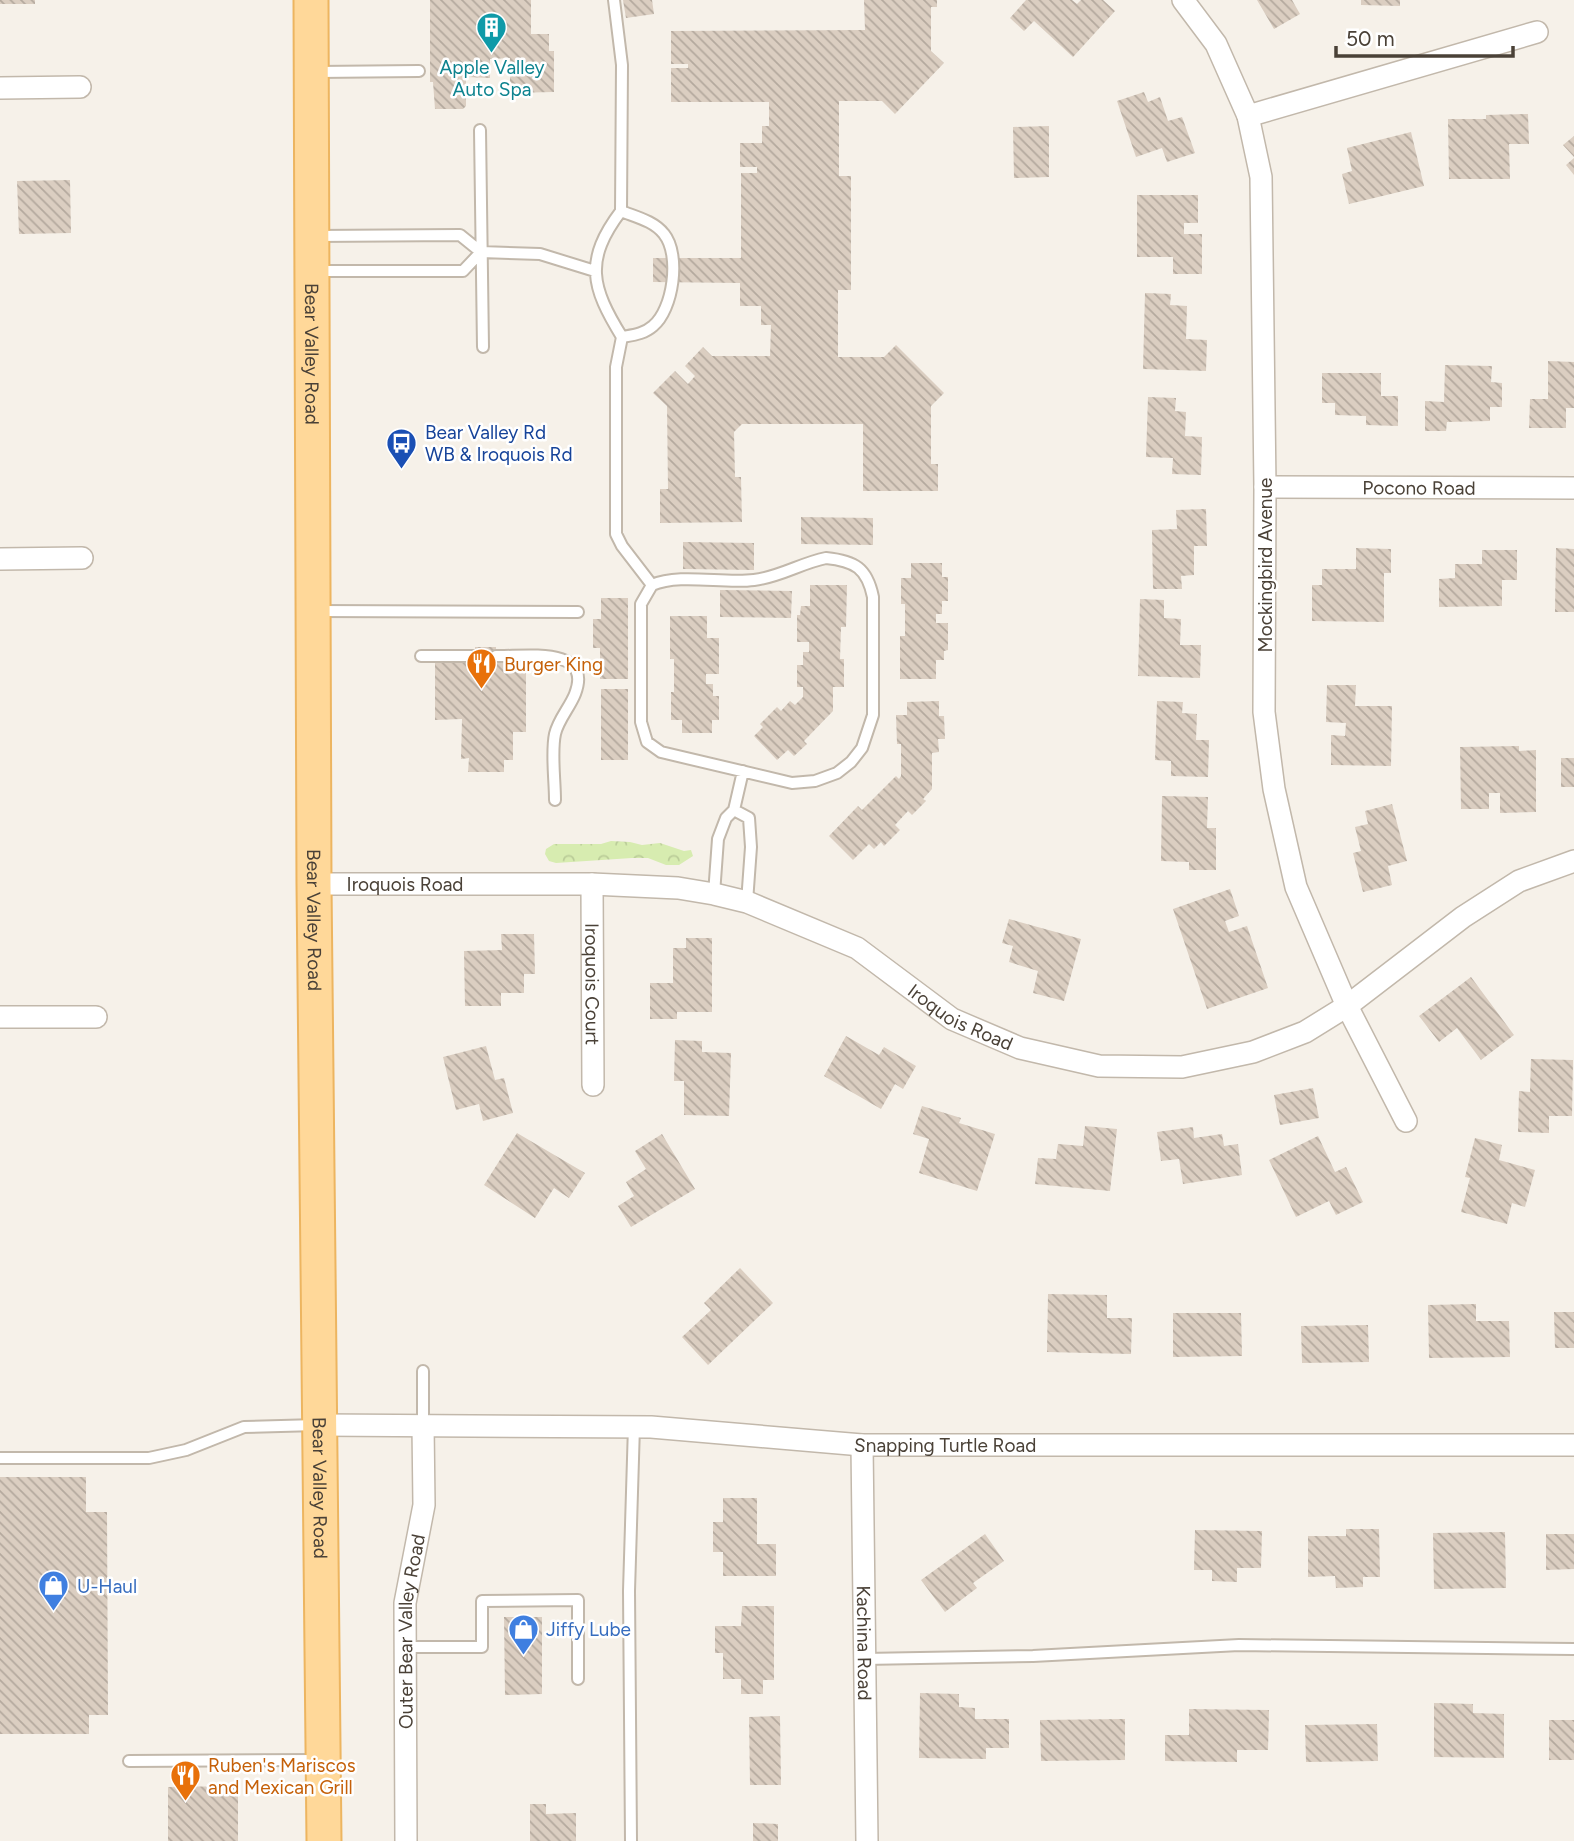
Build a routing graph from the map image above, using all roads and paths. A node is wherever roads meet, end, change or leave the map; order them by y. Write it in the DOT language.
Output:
graph roads {
  1 [pos="311,0"];
  2 [pos="614,0"];
  3 [pos="1183,0"];
  4 [pos="1537,32"];
  5 [pos="419,71"];
  6 [pos="312,72"];
  7 [pos="80,87"];
  8 [pos="0,88"];
  9 [pos="1248,116"];
  10 [pos="480,131"];
  11 [pos="621,211"];
  12 [pos="312,236"];
  13 [pos="481,252"];
  14 [pos="312,271"];
  15 [pos="595,271"];
  16 [pos="622,337"];
  17 [pos="483,347"];
  18 [pos="1265,486"];
  19 [pos="1574,488"];
  20 [pos="82,558"];
  21 [pos="0,559"];
  22 [pos="652,585"];
  23 [pos="313,611"];
  24 [pos="578,612"];
  25 [pos="422,656"];
  26 [pos="475,656"];
  27 [pos="496,656"];
  28 [pos="743,771"];
  29 [pos="555,800"];
  30 [pos="734,810"];
  31 [pos="1574,861"];
  32 [pos="314,884"];
  33 [pos="592,884"];
  34 [pos="714,894"];
  35 [pos="747,902"];
  36 [pos="1348,1006"];
  37 [pos="0,1017"];
  38 [pos="96,1017"];
  39 [pos="593,1085"];
  40 [pos="1406,1121"];
  41 [pos="423,1371"];
  42 [pos="320,1424"];
  43 [pos="423,1424"];
  44 [pos="634,1426"];
  45 [pos="862,1445"];
  46 [pos="1574,1445"];
  47 [pos="0,1458"];
  48 [pos="405,1647"];
  49 [pos="1574,1650"];
  50 [pos="864,1659"];
  51 [pos="578,1679"];
  52 [pos="323,1759"];
  53 [pos="129,1761"];
  54 [pos="324,1841"];
  55 [pos="406,1841"];
  56 [pos="631,1841"];
  57 [pos="866,1841"];
  1 -- 6 [label="main road, Bear Valley Road"];
  2 -- 11 [label="lane"];
  3 -- 9 [label="street, Mockingbird Avenue"];
  4 -- 9 [label="street"];
  5 -- 6 [label="lane"];
  6 -- 12 [label="main road, Bear Valley Road"];
  7 -- 8 [label="street"];
  9 -- 18 [label="street, Mockingbird Avenue"];
  10 -- 13 [label="lane"];
  11 -- 15 [label="lane"];
  11 -- 16 [label="lane"];
  12 -- 13 [label="lane"];
  12 -- 14 [label="main road, Bear Valley Road"];
  13 -- 14 [label="lane"];
  13 -- 15 [label="lane"];
  13 -- 17 [label="lane"];
  14 -- 23 [label="main road, Bear Valley Road"];
  15 -- 16 [label="lane"];
  16 -- 22 [label="lane"];
  18 -- 19 [label="street, Pocono Road"];
  18 -- 36 [label="street, Mockingbird Avenue"];
  20 -- 21 [label="street"];
  22 -- 28 [label="lane"];
  22 -- 28 [label="lane"];
  23 -- 24 [label="lane"];
  23 -- 32 [label="main road, Bear Valley Road"];
  25 -- 26 [label="lane"];
  27 -- 29 [label="lane"];
  28 -- 30 [label="lane"];
  30 -- 34 [label="lane"];
  30 -- 35 [label="lane"];
  31 -- 36 [label="street, Iroquois Road"];
  32 -- 33 [label="street, Iroquois Road"];
  32 -- 42 [label="main road, Bear Valley Road"];
  33 -- 34 [label="street, Iroquois Road"];
  33 -- 39 [label="street, Iroquois Court"];
  34 -- 35 [label="street, Iroquois Road"];
  35 -- 36 [label="street, Iroquois Road"];
  36 -- 40 [label="street, Mockingbird Avenue"];
  37 -- 38 [label="street"];
  41 -- 43 [label="lane"];
  42 -- 43 [label="street, Snapping Turtle Road"];
  42 -- 47 [label="lane"];
  42 -- 52 [label="main road, Bear Valley Road"];
  43 -- 44 [label="street, Snapping Turtle Road"];
  43 -- 48 [label="street, Outer Bear Valley Road"];
  44 -- 45 [label="street, Snapping Turtle Road"];
  44 -- 56 [label="lane"];
  45 -- 46 [label="street, Snapping Turtle Road"];
  45 -- 50 [label="street, Kachina Road"];
  48 -- 51 [label="lane"];
  48 -- 55 [label="street, Outer Bear Valley Road"];
  49 -- 50 [label="lane"];
  50 -- 57 [label="street, Kachina Road"];
  52 -- 53 [label="lane"];
  52 -- 54 [label="main road, Bear Valley Road"];
}
